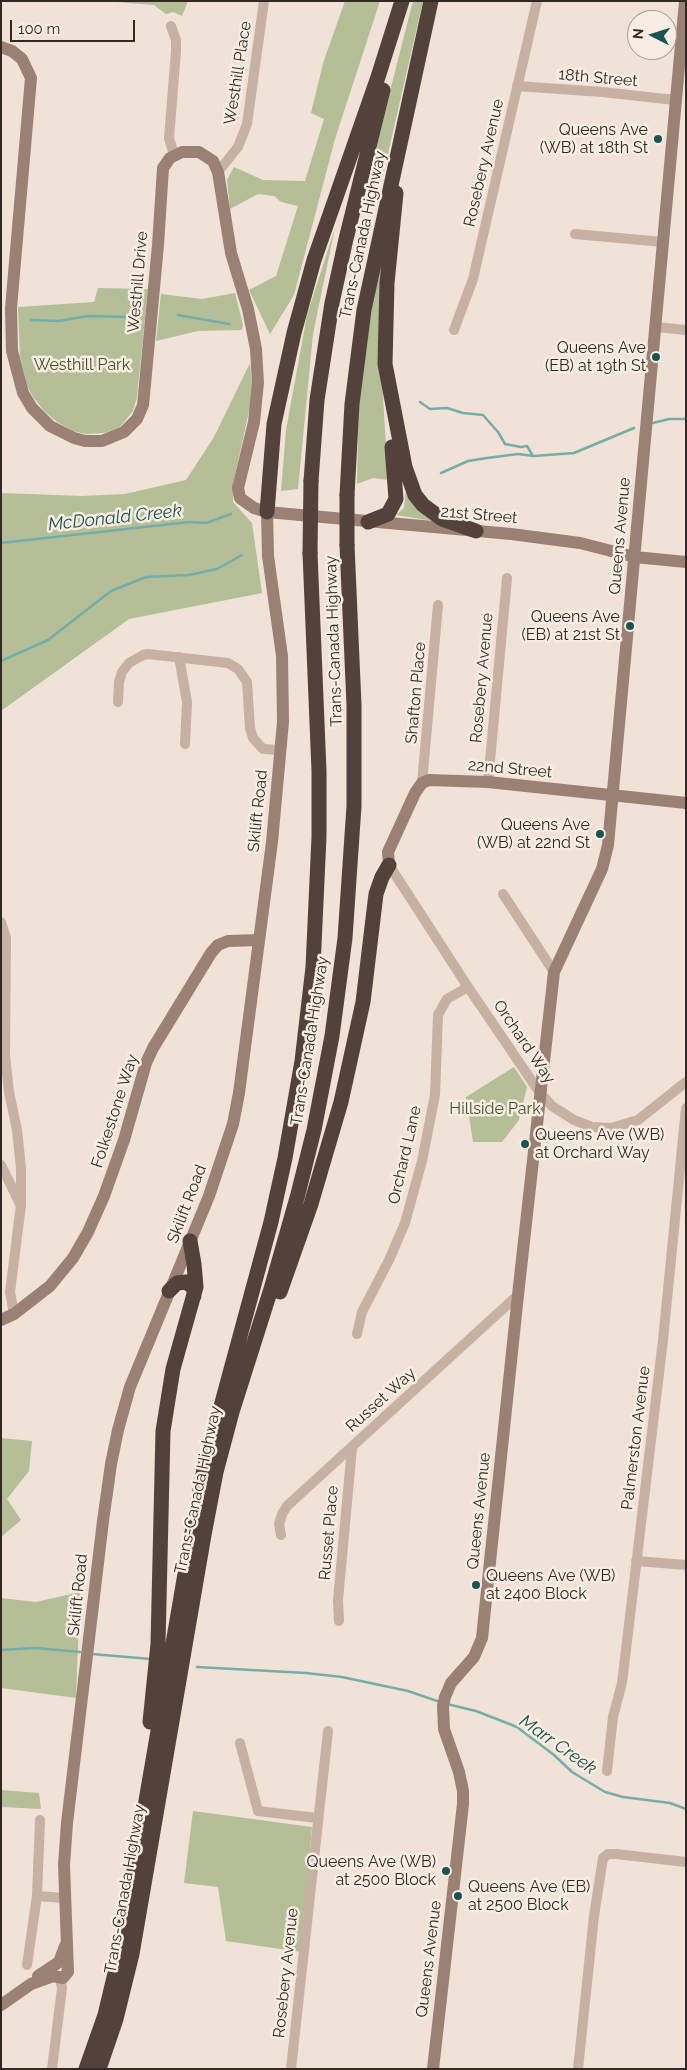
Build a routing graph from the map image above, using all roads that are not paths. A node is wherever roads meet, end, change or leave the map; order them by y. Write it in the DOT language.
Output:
graph roads {
  1 [pos="264,1"];
  2 [pos="404,1"];
  3 [pos="432,1"];
  4 [pos="538,1"];
  5 [pos="685,1"];
  6 [pos="171,26"];
  7 [pos="1,47"];
  8 [pos="517,86"];
  9 [pos="675,100"];
  10 [pos="402,133"];
  11 [pos="174,155"];
  12 [pos="218,172"];
  13 [pos="575,234"];
  14 [pos="663,242"];
  15 [pos="656,326"];
  16 [pos="454,330"];
  17 [pos="686,330"];
  18 [pos="385,364"];
  19 [pos="267,512"];
  20 [pos="368,522"];
  21 [pos="476,531"];
  22 [pos="635,557"];
  23 [pos="686,562"];
  24 [pos="507,578"];
  25 [pos="438,605"];
  26 [pos="179,658"];
  27 [pos="118,702"];
  28 [pos="185,744"];
  29 [pos="281,750"];
  30 [pos="422,782"];
  31 [pos="488,782"];
  32 [pos="612,795"];
  33 [pos="686,803"];
  34 [pos="389,865"];
  35 [pos="503,894"];
  36 [pos="1,922"];
  37 [pos="259,940"];
  38 [pos="554,972"];
  39 [pos="468,987"];
  40 [pos="686,1082"];
  41 [pos="540,1093"];
  42 [pos="686,1108"];
  43 [pos="1,1165"];
  44 [pos="21,1205"];
  45 [pos="190,1241"];
  46 [pos="169,1291"];
  47 [pos="518,1295"];
  48 [pos="194,1296"];
  49 [pos="14,1314"];
  50 [pos="1,1320"];
  51 [pos="357,1334"];
  52 [pos="232,1412"];
  53 [pos="352,1448"];
  54 [pos="280,1535"];
  55 [pos="636,1561"];
  56 [pos="686,1566"];
  57 [pos="339,1621"];
  58 [pos="328,1731"];
  59 [pos="240,1742"];
  60 [pos="607,1771"];
  61 [pos="317,1818"];
  62 [pos="40,1820"];
  63 [pos="686,1862"];
  64 [pos="38,1896"];
  65 [pos="65,1898"];
  66 [pos="126,1920"];
  67 [pos="27,1965"];
  68 [pos="59,1970"];
  69 [pos="1,2005"];
  70 [pos="52,2069"];
  71 [pos="86,2069"];
  72 [pos="99,2069"];
  73 [pos="291,2069"];
  74 [pos="432,2069"];
  75 [pos="578,2069"];
  1 -- 12 [label="street, Westhill Place"];
  2 -- 19 [label="highway"];
  2 -- 66 [label="highway, Trans-Canada Highway, bridge"];
  3 -- 10 [label="highway, Trans-Canada Highway"];
  4 -- 8 [label="street, Rosebery Avenue"];
  5 -- 9 [label="street, Queens Avenue"];
  6 -- 11 [label="street"];
  7 -- 11 [label="street, Westhill Drive"];
  8 -- 9 [label="street, 18th Street"];
  8 -- 16 [label="street, Rosebery Avenue"];
  9 -- 14 [label="street, Queens Avenue"];
  10 -- 18 [label="highway"];
  10 -- 52 [label="highway, Trans-Canada Highway, bridge"];
  11 -- 12 [label="street"];
  12 -- 19 [label="street"];
  13 -- 14 [label="street"];
  14 -- 15 [label="street, Queens Avenue"];
  15 -- 17 [label="street"];
  15 -- 22 [label="street, Queens Avenue"];
  18 -- 20 [label="highway"];
  18 -- 21 [label="highway"];
  19 -- 20 [label="street, 21st Street"];
  19 -- 29 [label="street, Skilift Road"];
  20 -- 21 [label="street, 21st Street"];
  21 -- 22 [label="street, 21st Street"];
  22 -- 23 [label="street, 21st Street"];
  22 -- 32 [label="street, Queens Avenue"];
  24 -- 31 [label="street, Rosebery Avenue"];
  25 -- 30 [label="street, Shafton Place"];
  26 -- 27 [label="street"];
  26 -- 28 [label="street"];
  26 -- 29 [label="street"];
  29 -- 37 [label="street, Skilift Road"];
  30 -- 31 [label="street, 22nd Street"];
  30 -- 34 [label="street"];
  31 -- 32 [label="street, 22nd Street"];
  32 -- 33 [label="street, 22nd Street"];
  32 -- 38 [label="street, Queens Avenue"];
  34 -- 39 [label="street, Orchard Way"];
  34 -- 52 [label="highway"];
  35 -- 38 [label="street"];
  36 -- 44 [label="street"];
  37 -- 45 [label="street, Skilift Road"];
  37 -- 49 [label="street, Folkestone Way"];
  38 -- 41 [label="street, Queens Avenue"];
  39 -- 41 [label="street, Orchard Way"];
  39 -- 51 [label="street, Orchard Lane"];
  40 -- 41 [label="street, Orchard Way"];
  41 -- 47 [label="street, Queens Avenue"];
  42 -- 55 [label="street, Palmerston Avenue"];
  43 -- 44 [label="street"];
  44 -- 49 [label="street"];
  45 -- 46 [label="street, Skilift Road"];
  45 -- 48 [label="highway"];
  46 -- 48 [label="highway"];
  46 -- 65 [label="street, Skilift Road"];
  47 -- 53 [label="street, Russet Way"];
  47 -- 74 [label="street, Queens Avenue"];
  48 -- 66 [label="highway"];
  49 -- 50 [label="street, Folkestone Way"];
  52 -- 72 [label="highway, Trans-Canada Highway"];
  53 -- 54 [label="street, Russet Way"];
  53 -- 57 [label="street, Russet Place"];
  55 -- 56 [label="street"];
  55 -- 60 [label="street, Palmerston Avenue"];
  58 -- 61 [label="street, Rosebery Avenue"];
  59 -- 61 [label="street"];
  61 -- 73 [label="street, Rosebery Avenue"];
  62 -- 64 [label="street"];
  63 -- 75 [label="street"];
  64 -- 65 [label="street"];
  64 -- 67 [label="street"];
  65 -- 68 [label="street, Skilift Road"];
  66 -- 71 [label="highway, Trans-Canada Highway"];
  68 -- 69 [label="street"];
  68 -- 70 [label="street"];
}
